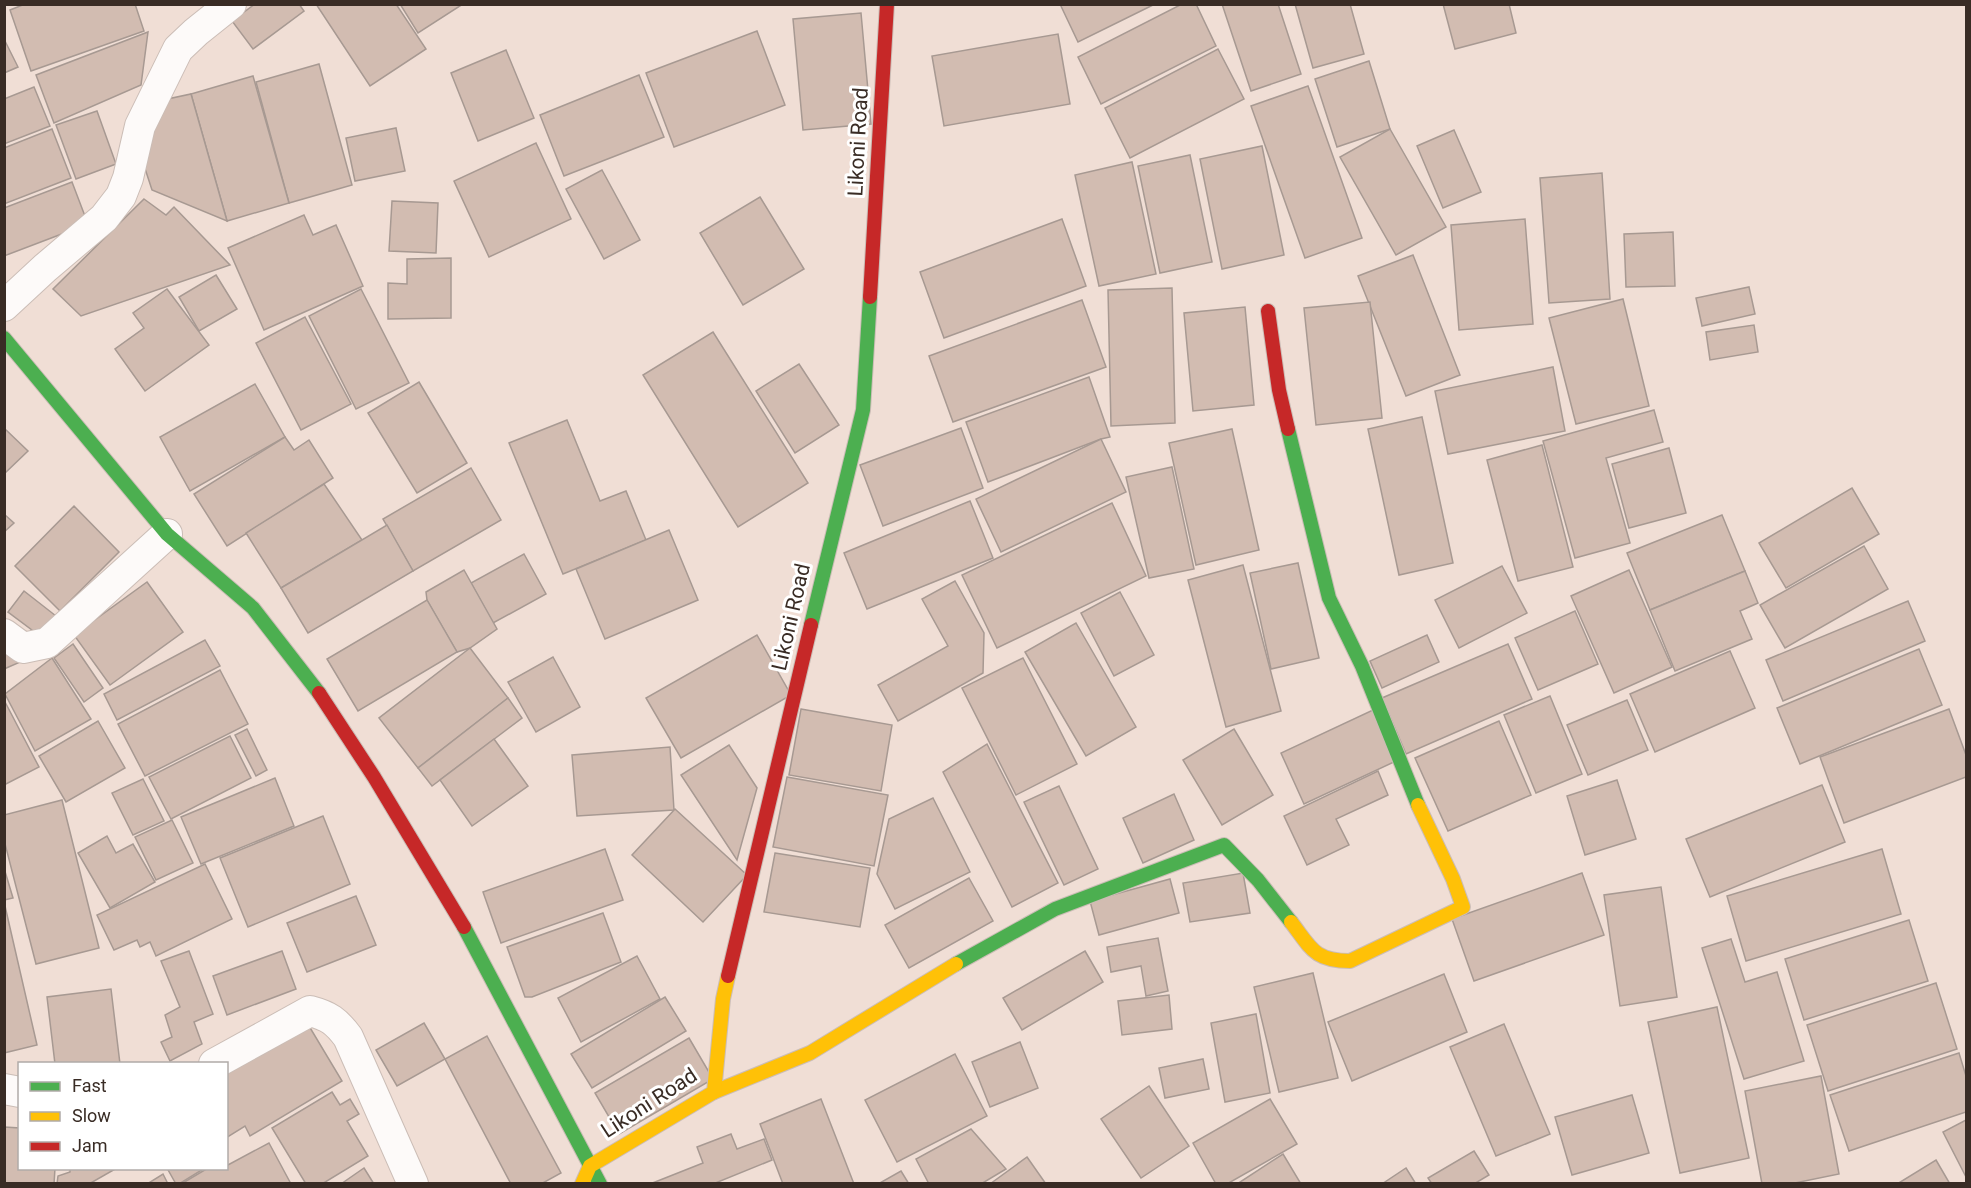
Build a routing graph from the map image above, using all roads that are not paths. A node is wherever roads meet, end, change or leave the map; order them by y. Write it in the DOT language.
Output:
graph roads {
  1 [pos="231,4"];
  2 [pos="887,4"];
  3 [pos="4,306"];
  4 [pos="1268,311"];
  5 [pos="4,338"];
  6 [pos="167,534"];
  7 [pos="4,634"];
  8 [pos="217,1062"];
  9 [pos="714,1092"];
  10 [pos="590,1166"];
  11 [pos="413,1184"];
  12 [pos="582,1184"];
  13 [pos="600,1184"];
  1 -- 3 [label="street"];
  2 -- 9 [label="street, Likoni Road"];
  4 -- 9 [label="street"];
  5 -- 6 [label="street"];
  6 -- 7 [label="street"];
  6 -- 10 [label="street"];
  8 -- 11 [label="street"];
  9 -- 10 [label="street, Likoni Road"];
  10 -- 12 [label="street"];
  10 -- 13 [label="street"];
}
